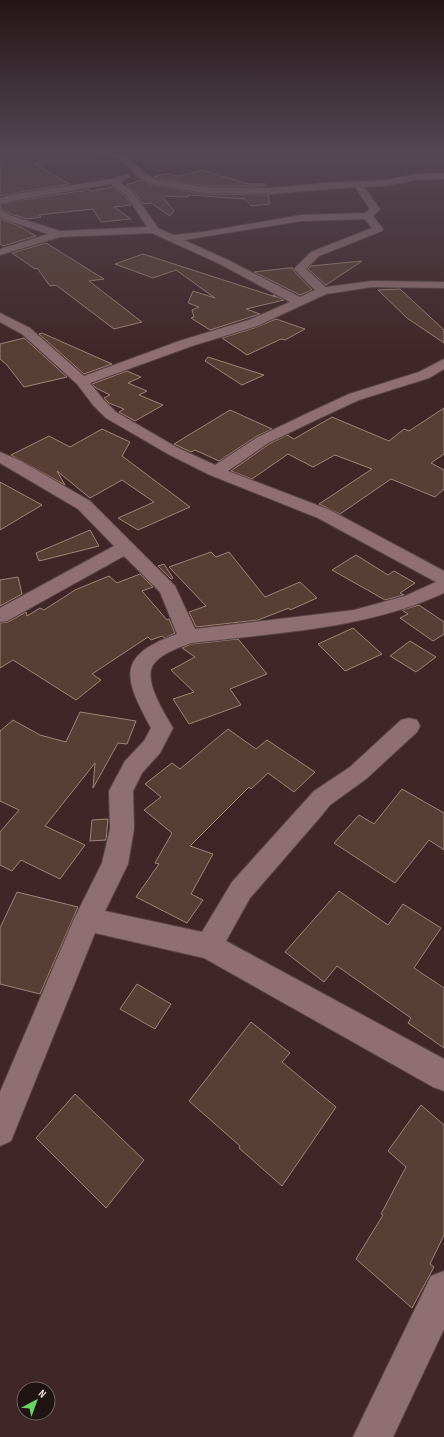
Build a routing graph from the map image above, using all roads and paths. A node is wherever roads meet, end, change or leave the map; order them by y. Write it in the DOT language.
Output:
graph roads {
  1 [pos="9,218"];
  2 [pos="146,218"];
  3 [pos="301,218"];
  4 [pos="370,218"];
  5 [pos="154,230"];
  6 [pos="60,234"];
  7 [pos="173,238"];
  8 [pos="0,252"];
  9 [pos="444,285"];
  10 [pos="323,291"];
  11 [pos="300,302"];
  12 [pos="0,317"];
  13 [pos="444,363"];
  14 [pos="82,381"];
  15 [pos="0,457"];
  16 [pos="216,472"];
  17 [pos="124,548"];
  18 [pos="444,579"];
  19 [pos="444,586"];
  20 [pos="0,616"];
  21 [pos="188,637"];
  22 [pos="409,726"];
  23 [pos="87,919"];
  24 [pos="209,946"];
  25 [pos="444,1076"];
  26 [pos="0,1130"];
  27 [pos="444,1289"];
  28 [pos="373,1437"];
  1 -- 6 [label="street"];
  2 -- 5 [label="street"];
  3 -- 7 [label="street"];
  4 -- 10 [label="street"];
  5 -- 6 [label="street"];
  5 -- 7 [label="street"];
  6 -- 8 [label="street"];
  7 -- 11 [label="street"];
  9 -- 10 [label="street"];
  10 -- 11 [label="street"];
  11 -- 14 [label="street"];
  12 -- 14 [label="street"];
  13 -- 16 [label="street"];
  14 -- 16 [label="street"];
  15 -- 17 [label="street"];
  16 -- 18 [label="street"];
  17 -- 20 [label="street"];
  17 -- 21 [label="street"];
  19 -- 21 [label="street"];
  21 -- 23 [label="street"];
  22 -- 24 [label="street"];
  23 -- 24 [label="street"];
  23 -- 26 [label="street"];
  24 -- 25 [label="street"];
  27 -- 28 [label="street"];
}
